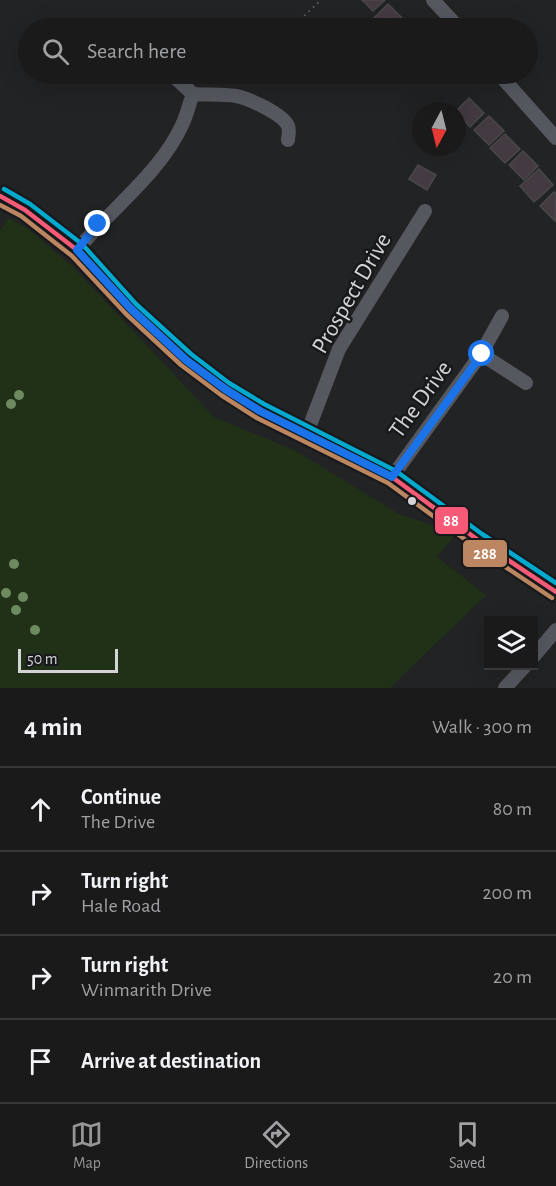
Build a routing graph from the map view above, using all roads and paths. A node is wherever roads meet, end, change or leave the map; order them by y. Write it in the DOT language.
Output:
graph roads {
  1 [pos="321,0"];
  2 [pos="433,0"];
  3 [pos="302,18"];
  4 [pos="450,18"];
  5 [pos="182,84"];
  6 [pos="508,84"];
  7 [pos="193,94"];
  8 [pos="556,138"];
  9 [pos="288,140"];
  10 [pos="0,196"];
  11 [pos="425,211"];
  12 [pos="77,250"];
  13 [pos="502,316"];
  14 [pos="482,354"];
  15 [pos="526,383"];
  16 [pos="307,433"];
  17 [pos="392,477"];
  18 [pos="556,592"];
  19 [pos="556,630"];
  20 [pos="538,651"];
  21 [pos="521,670"];
  22 [pos="505,688"];
  1 -- 3 [label="path"];
  2 -- 4 [label="street"];
  5 -- 7 [label="street"];
  6 -- 8 [label="street"];
  7 -- 9 [label="street"];
  7 -- 12 [label="street"];
  10 -- 12 [label="main road"];
  11 -- 16 [label="street, Prospect Drive"];
  12 -- 16 [label="main road"];
  13 -- 14 [label="street, The Drive"];
  14 -- 15 [label="street"];
  14 -- 17 [label="street, The Drive"];
  16 -- 17 [label="main road"];
  17 -- 18 [label="main road"];
  19 -- 20 [label="street"];
  21 -- 22 [label="street"];
}
